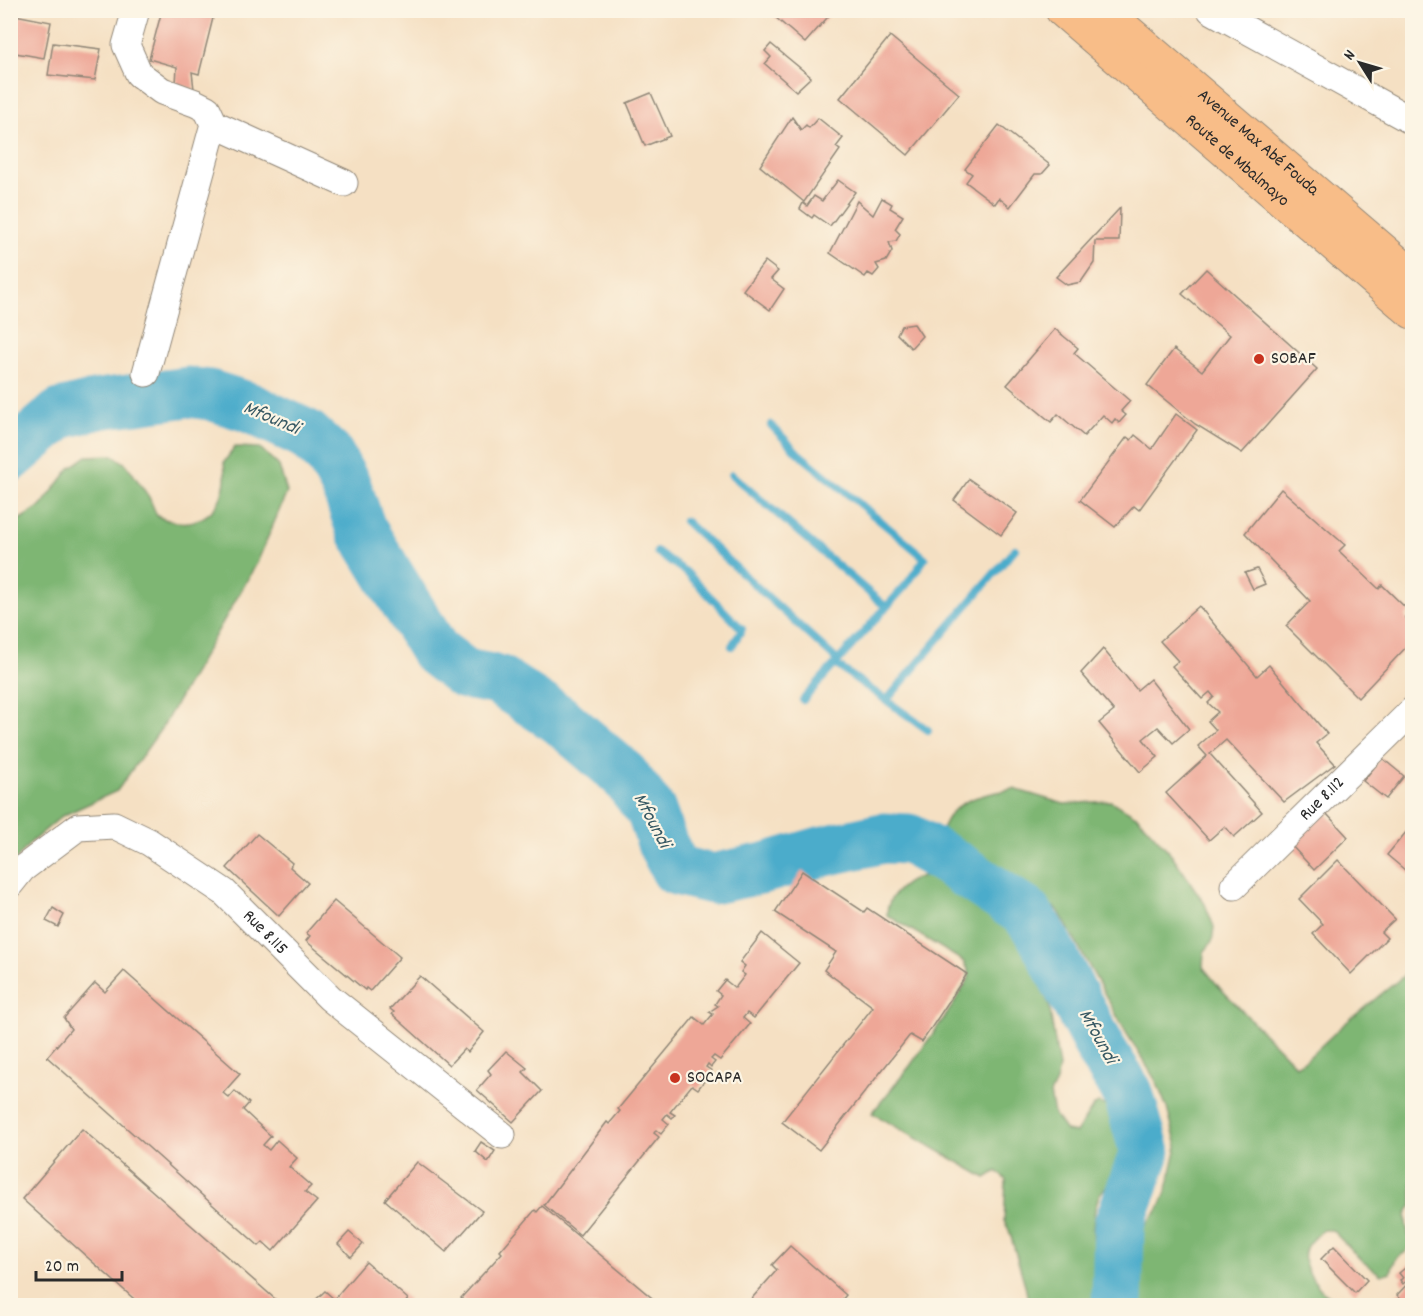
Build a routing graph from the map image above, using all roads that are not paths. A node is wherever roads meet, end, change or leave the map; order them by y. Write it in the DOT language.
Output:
graph roads {
  1 [pos="136,10"];
  2 [pos="1062,10"];
  3 [pos="1103,10"];
  4 [pos="1211,10"];
  5 [pos="1413,122"];
  6 [pos="214,124"];
  7 [pos="345,183"];
  8 [pos="1413,275"];
  9 [pos="1413,312"];
  10 [pos="146,373"];
  11 [pos="1413,711"];
  12 [pos="10,884"];
  13 [pos="1234,885"];
  14 [pos="502,1135"];
  1 -- 6 [label="street"];
  2 -- 9 [label="highway, Route de Mbalmayo"];
  3 -- 8 [label="highway, Avenue Max Abé Fouda"];
  4 -- 5 [label="street"];
  6 -- 7 [label="street"];
  6 -- 10 [label="street"];
  11 -- 13 [label="street, Rue 8.112"];
  12 -- 14 [label="street, Rue 8.115"];
}
